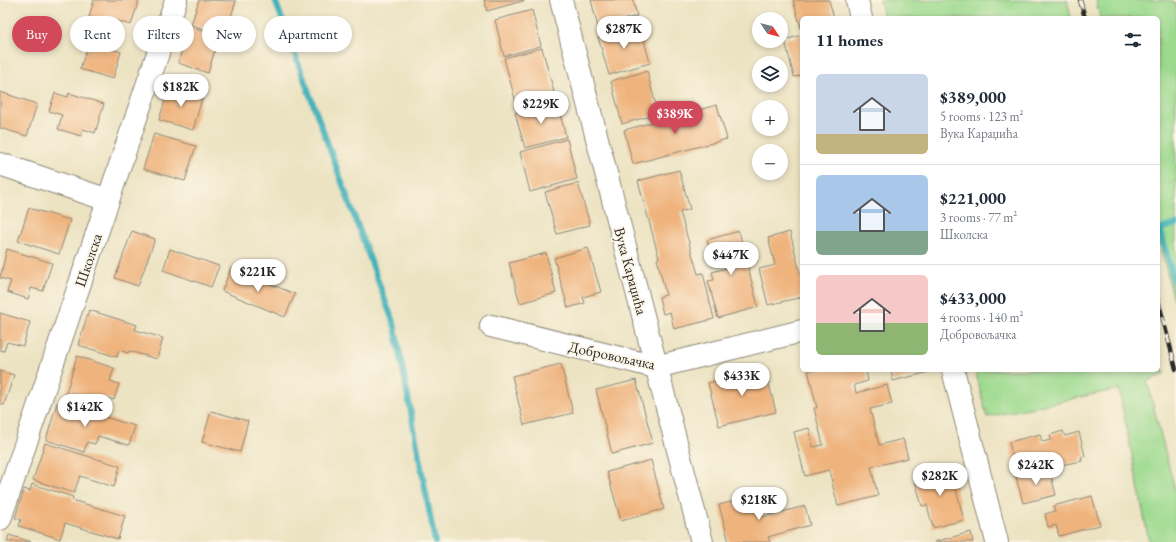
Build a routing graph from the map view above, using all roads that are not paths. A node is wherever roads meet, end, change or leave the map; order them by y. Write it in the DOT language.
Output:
graph roads {
  1 [pos="176,0"];
  2 [pos="561,0"];
  3 [pos="856,0"];
  4 [pos="860,16"];
  5 [pos="0,164"];
  6 [pos="108,200"];
  7 [pos="491,326"];
  8 [pos="800,331"];
  9 [pos="656,367"];
  10 [pos="954,372"];
  11 [pos="0,519"];
  12 [pos="702,542"];
  13 [pos="997,542"];
  1 -- 6 [label="street, Школска"];
  2 -- 9 [label="street, Вука Караџића"];
  3 -- 4 [label="street"];
  5 -- 6 [label="street"];
  6 -- 11 [label="street, Школска"];
  7 -- 9 [label="street, Добровољачка"];
  8 -- 9 [label="street, Добровољачка"];
  9 -- 12 [label="street, Вука Караџића"];
  10 -- 13 [label="street"];
}
